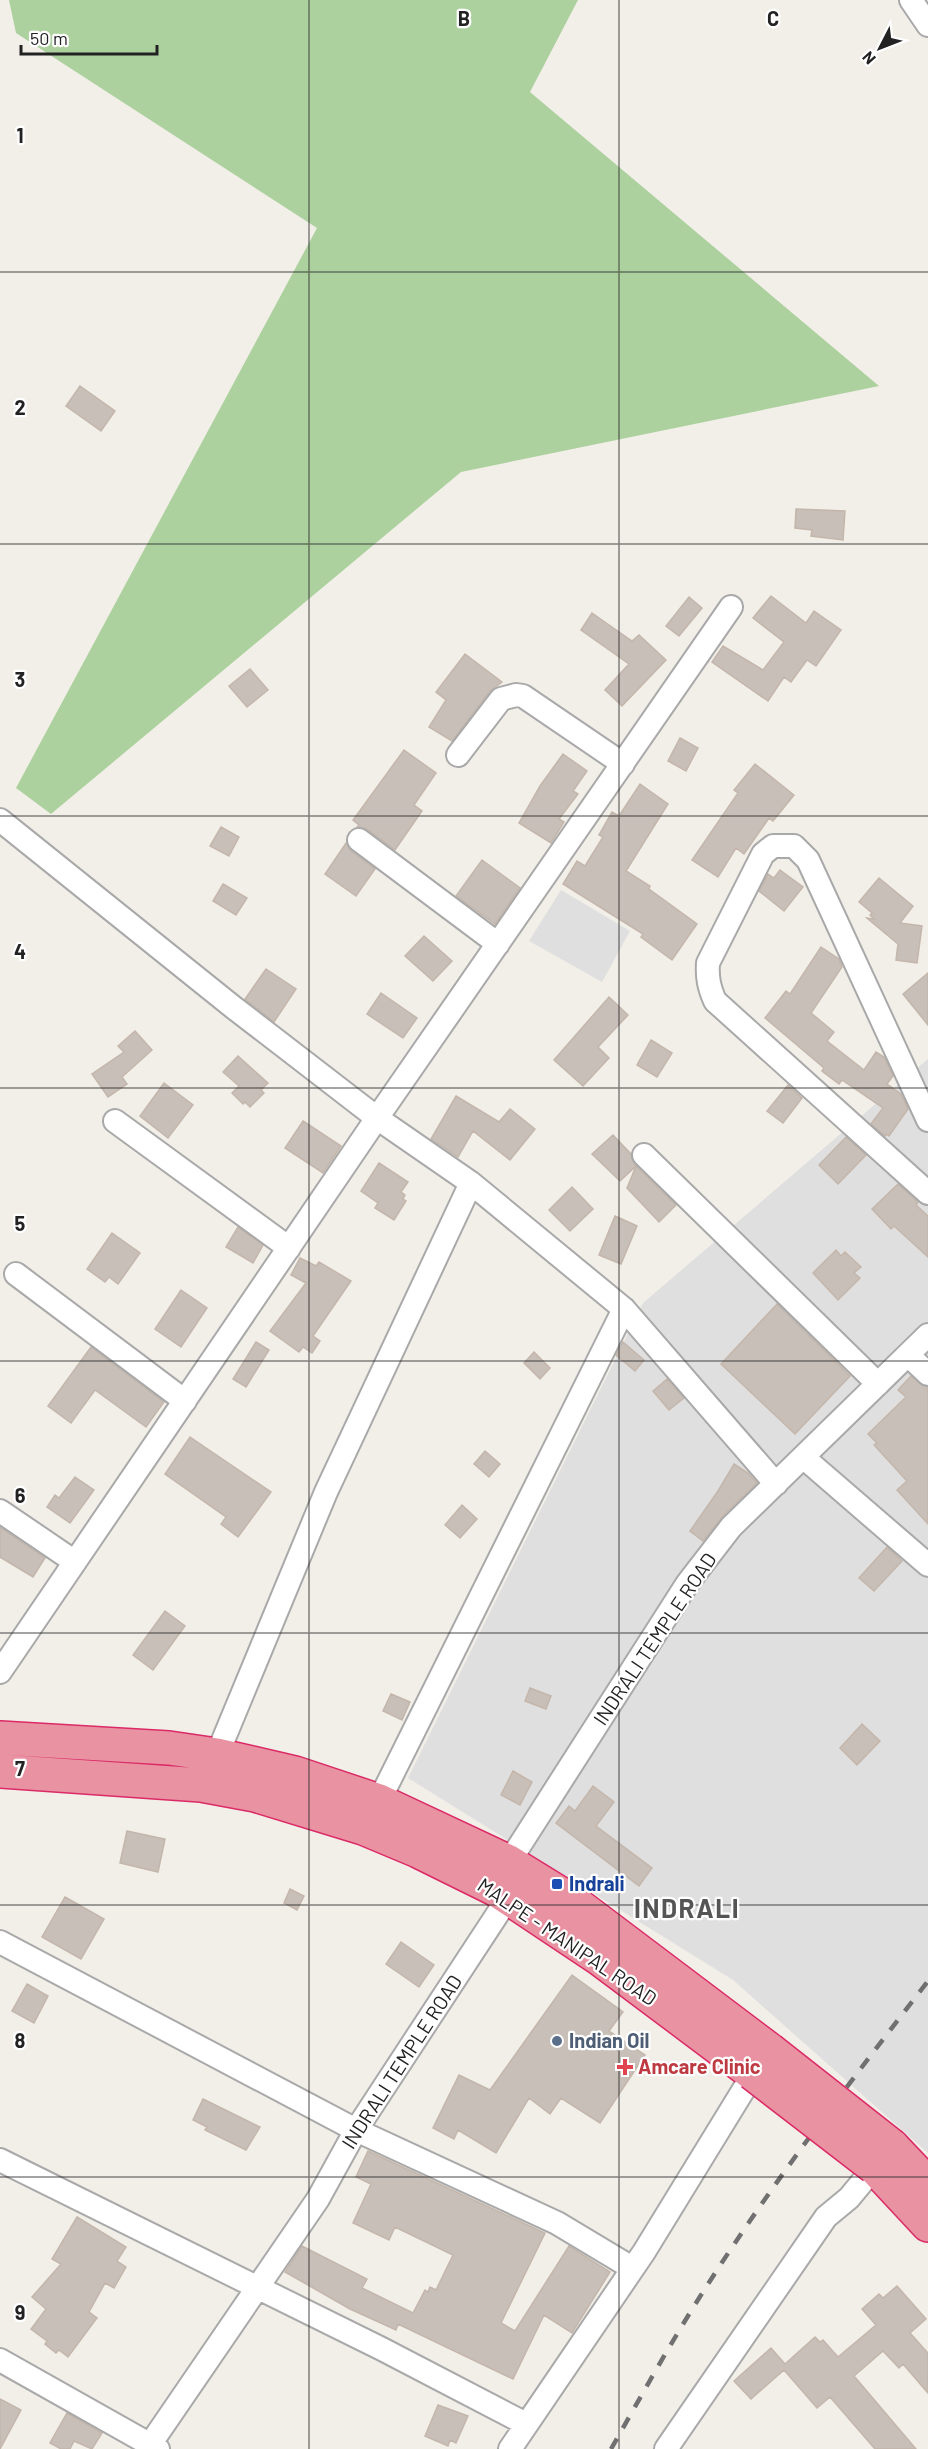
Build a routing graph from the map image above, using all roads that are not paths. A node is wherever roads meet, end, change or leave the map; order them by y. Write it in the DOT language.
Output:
graph roads {
  1 [pos="911,0"];
  2 [pos="928,25"];
  3 [pos="731,607"];
  4 [pos="458,755"];
  5 [pos="622,764"];
  6 [pos="0,820"];
  7 [pos="359,840"];
  8 [pos="498,944"];
  9 [pos="377,1118"];
  10 [pos="928,1120"];
  11 [pos="115,1121"];
  12 [pos="644,1155"];
  13 [pos="471,1183"];
  14 [pos="928,1193"];
  15 [pos="289,1248"];
  16 [pos="16,1274"];
  17 [pos="624,1309"];
  18 [pos="928,1335"];
  19 [pos="908,1355"];
  20 [pos="928,1374"];
  21 [pos="878,1384"];
  22 [pos="185,1401"];
  23 [pos="803,1456"];
  24 [pos="776,1484"];
  25 [pos="0,1511"];
  26 [pos="75,1562"];
  27 [pos="928,1565"];
  28 [pos="0,1672"];
  29 [pos="0,1738"];
  30 [pos="217,1755"];
  31 [pos="295,1773"];
  32 [pos="1,1776"];
  33 [pos="379,1801"];
  34 [pos="288,1804"];
  35 [pos="509,1862"];
  36 [pos="508,1898"];
  37 [pos="0,1942"];
  38 [pos="761,2061"];
  39 [pos="356,2130"];
  40 [pos="883,2157"];
  41 [pos="0,2160"];
  42 [pos="928,2184"];
  43 [pos="928,2225"];
  44 [pos="632,2268"];
  45 [pos="257,2286"];
  46 [pos="0,2360"];
  47 [pos="526,2424"];
  48 [pos="152,2448"];
  49 [pos="510,2449"];
  50 [pos="666,2449"];
  1 -- 2 [label="street"];
  3 -- 5 [label="street"];
  4 -- 5 [label="street"];
  5 -- 8 [label="street"];
  6 -- 9 [label="street"];
  7 -- 8 [label="street"];
  8 -- 9 [label="street"];
  9 -- 13 [label="street"];
  9 -- 15 [label="street"];
  10 -- 14 [label="street"];
  11 -- 15 [label="street"];
  12 -- 21 [label="street"];
  13 -- 17 [label="street"];
  13 -- 30 [label="street"];
  15 -- 22 [label="street"];
  16 -- 22 [label="street"];
  17 -- 24 [label="street"];
  17 -- 33 [label="street"];
  18 -- 19 [label="street, INDRALI TEMPLE ROAD"];
  19 -- 20 [label="street"];
  19 -- 21 [label="street, INDRALI TEMPLE ROAD"];
  21 -- 23 [label="street, INDRALI TEMPLE ROAD"];
  22 -- 26 [label="street"];
  23 -- 24 [label="street, INDRALI TEMPLE ROAD"];
  23 -- 27 [label="street"];
  24 -- 35 [label="street, INDRALI TEMPLE ROAD"];
  25 -- 26 [label="street"];
  26 -- 28 [label="street"];
  29 -- 30 [label="highway"];
  30 -- 31 [label="highway"];
  31 -- 33 [label="highway"];
  31 -- 34 [label="highway"];
  32 -- 34 [label="highway, MALPE - MANIPAL ROAD"];
  33 -- 35 [label="highway"];
  34 -- 36 [label="highway, MALPE - MANIPAL ROAD"];
  35 -- 38 [label="highway"];
  36 -- 38 [label="highway, MALPE - MANIPAL ROAD"];
  36 -- 39 [label="street, INDRALI TEMPLE ROAD"];
  37 -- 39 [label="street"];
  38 -- 40 [label="highway, MALPE - MANIPAL ROAD, bridge"];
  38 -- 44 [label="street"];
  39 -- 44 [label="street"];
  39 -- 45 [label="street, INDRALI TEMPLE ROAD"];
  40 -- 42 [label="highway"];
  40 -- 43 [label="highway, MALPE - MANIPAL ROAD"];
  40 -- 50 [label="street"];
  41 -- 45 [label="street"];
  44 -- 47 [label="street"];
  45 -- 47 [label="street"];
  45 -- 48 [label="street, INDRALI TEMPLE ROAD"];
  46 -- 48 [label="street"];
  47 -- 49 [label="street"];
}
